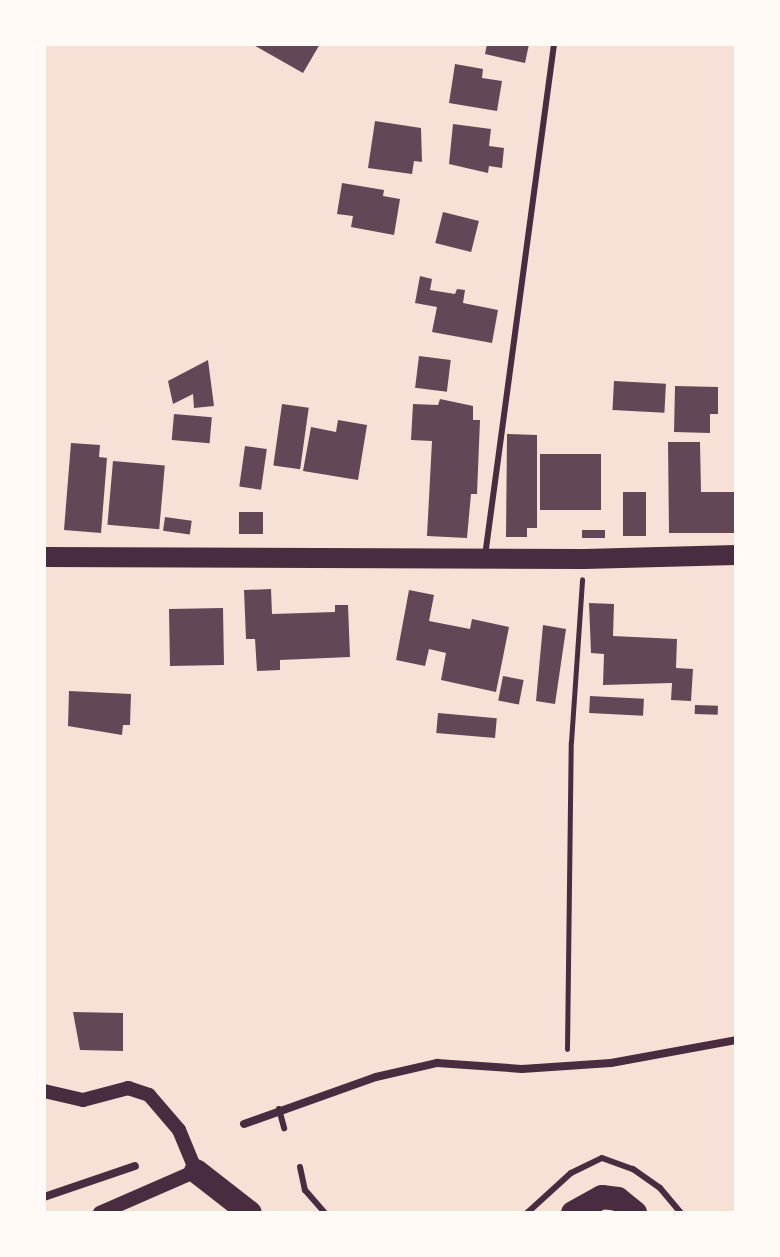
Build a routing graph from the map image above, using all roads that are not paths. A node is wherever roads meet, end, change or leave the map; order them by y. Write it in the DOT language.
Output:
graph roads {
  1 [pos="554,44"];
  2 [pos="736,555"];
  3 [pos="484,556"];
  4 [pos="44,557"];
  5 [pos="736,1040"];
  6 [pos="44,1091"];
  7 [pos="279,1109"];
  8 [pos="244,1124"];
  9 [pos="284,1128"];
  10 [pos="135,1166"];
  11 [pos="300,1167"];
  12 [pos="196,1171"];
  13 [pos="44,1197"];
  14 [pos="100,1213"];
  15 [pos="228,1213"];
  16 [pos="250,1213"];
  17 [pos="325,1213"];
  18 [pos="527,1213"];
  19 [pos="573,1213"];
  20 [pos="635,1213"];
  21 [pos="681,1213"];
  1 -- 3 [label="lane"];
  2 -- 3 [label="main road"];
  3 -- 4 [label="main road"];
  5 -- 7 [label="street"];
  6 -- 12 [label="street"];
  7 -- 8 [label="street"];
  7 -- 9 [label="lane"];
  10 -- 13 [label="street"];
  11 -- 17 [label="lane"];
  12 -- 14 [label="street"];
  12 -- 15 [label="highway"];
  12 -- 16 [label="highway"];
  18 -- 21 [label="lane"];
  19 -- 20 [label="highway"];
}
